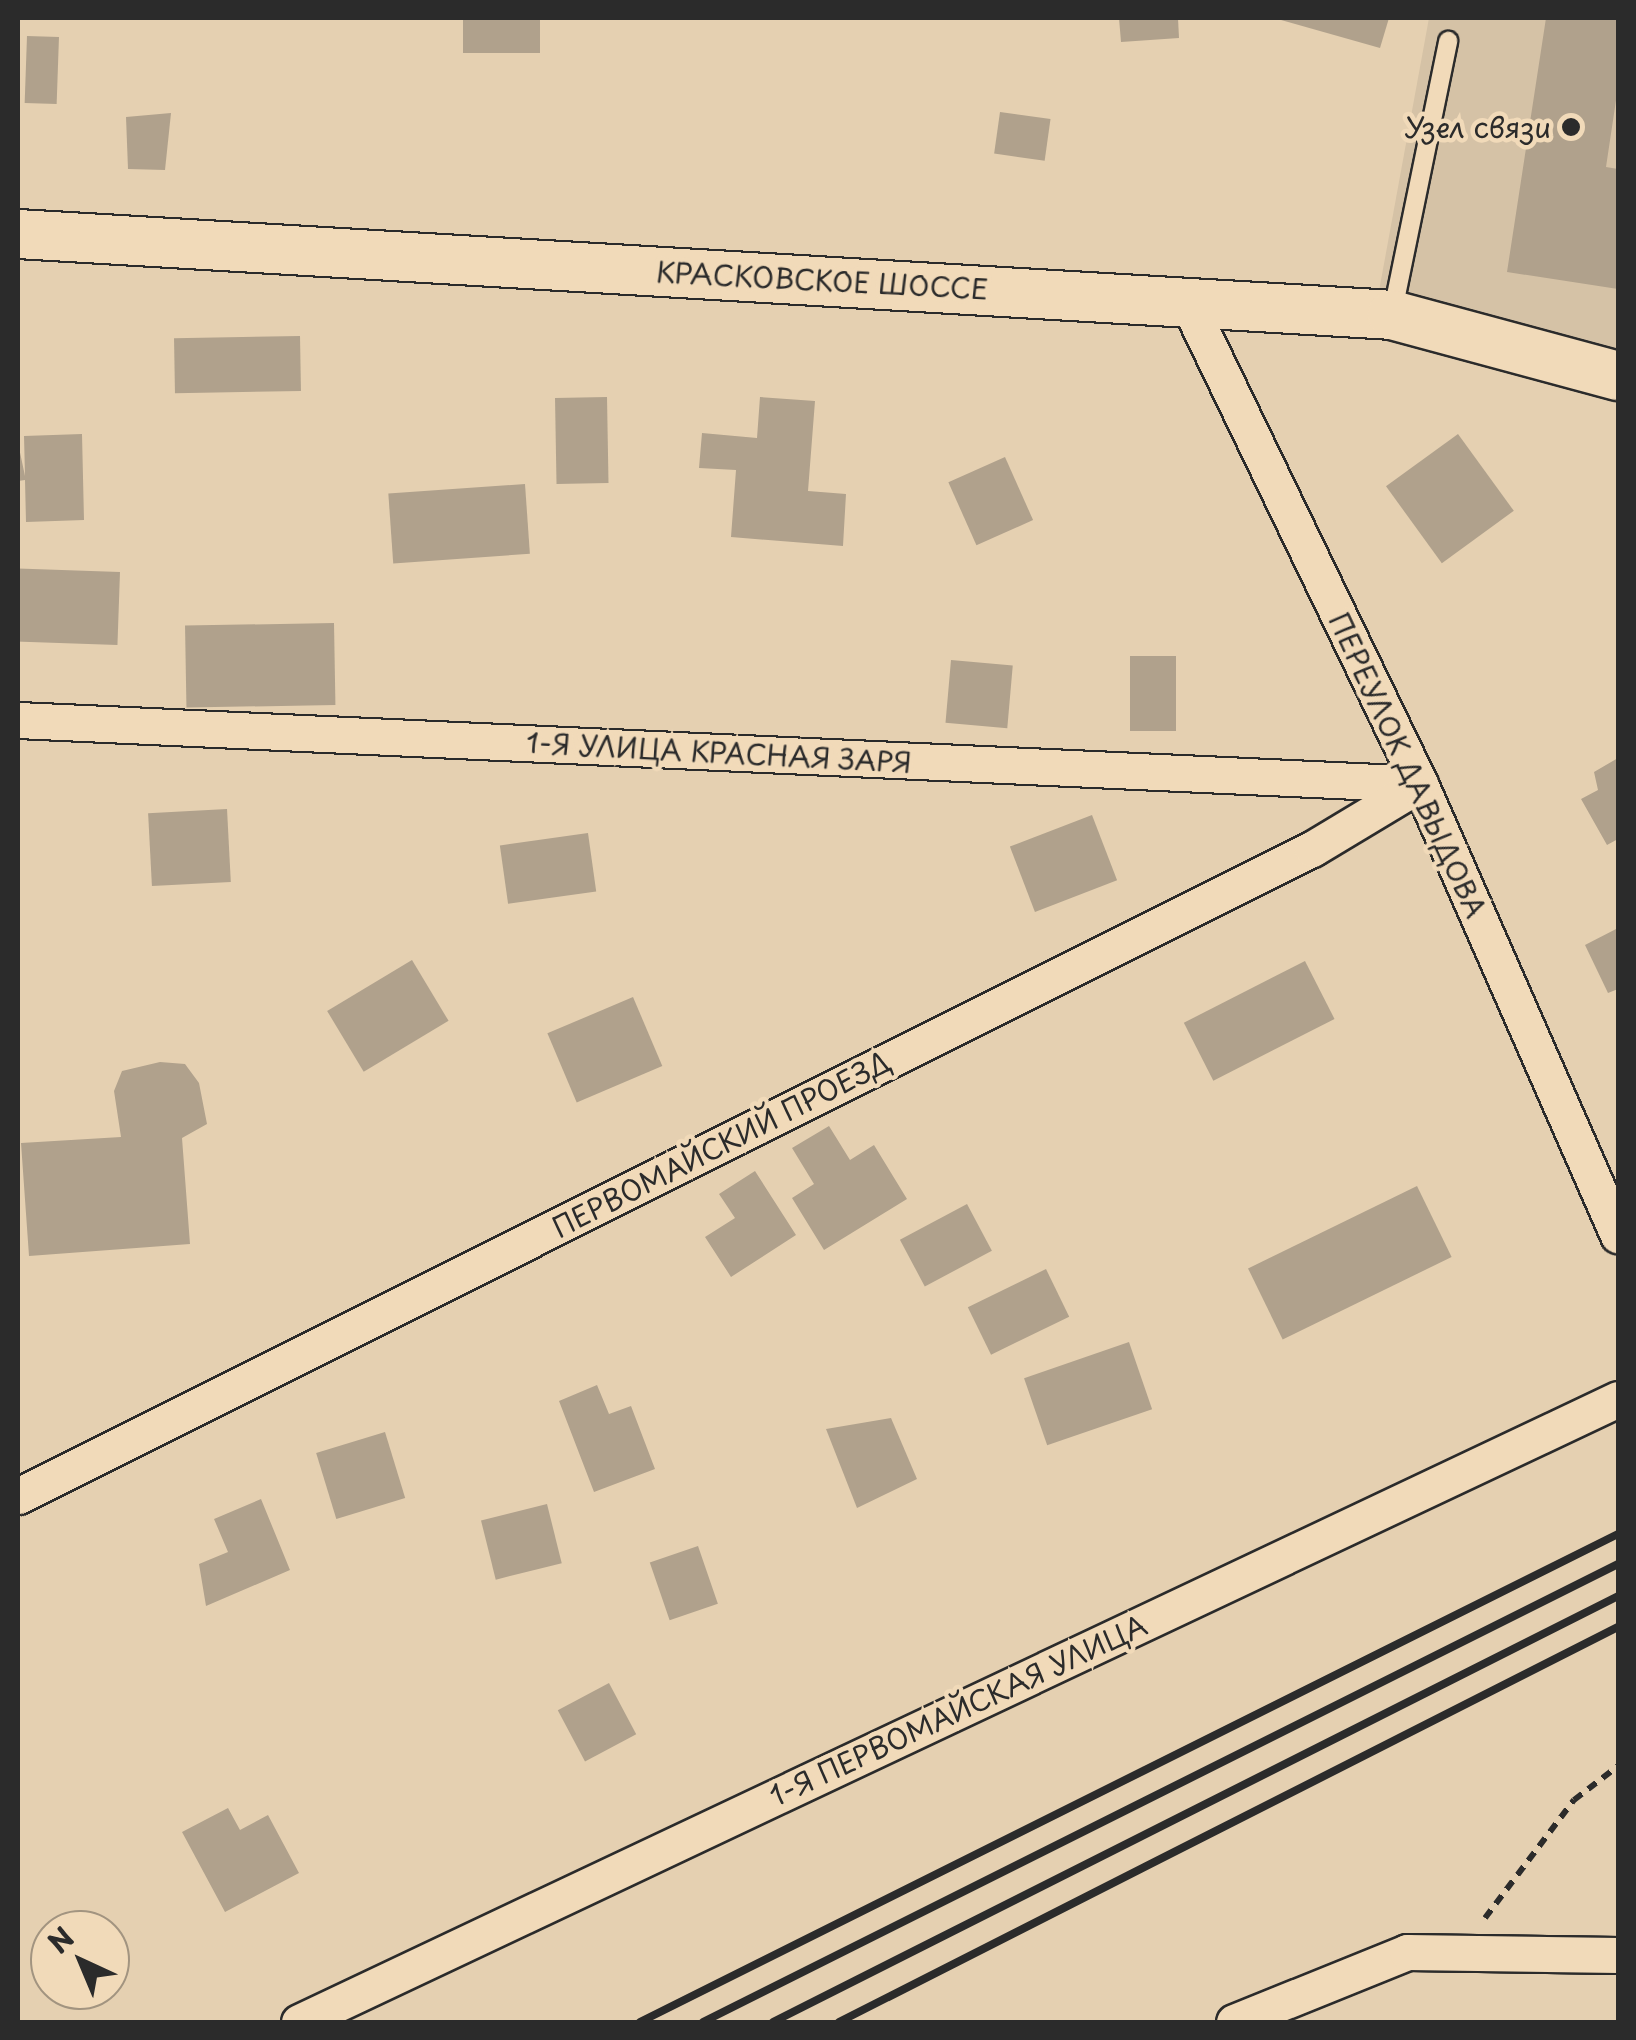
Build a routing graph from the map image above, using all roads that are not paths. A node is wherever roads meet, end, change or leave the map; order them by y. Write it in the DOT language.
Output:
graph roads {
  1 [pos="1448,41"];
  2 [pos="18,234"];
  3 [pos="1187,301"];
  4 [pos="1392,316"];
  5 [pos="1618,376"];
  6 [pos="18,720"];
  7 [pos="1420,784"];
  8 [pos="1618,1235"];
  9 [pos="1618,1399"];
  10 [pos="18,1496"];
  11 [pos="1618,1955"];
  12 [pos="299,2022"];
  13 [pos="1234,2022"];
  1 -- 4 [label="lane"];
  2 -- 3 [label="main road, КРАСКОВСКОЕ ШОССЕ"];
  3 -- 4 [label="main road, КРАСКОВСКОЕ ШОССЕ"];
  3 -- 7 [label="street, ПЕРЕУЛОК ДАВЫДОВА"];
  4 -- 5 [label="main road, КРАСКОВСКОЕ ШОССЕ"];
  6 -- 7 [label="street, 1-Я УЛИЦА КРАСНАЯ ЗАРЯ"];
  7 -- 8 [label="street, ПЕРЕУЛОК ДАВЫДОВА"];
  7 -- 10 [label="street, ПЕРВОМАЙСКИЙ ПРОЕЗД"];
  9 -- 12 [label="street, 1-Я ПЕРВОМАЙСКАЯ УЛИЦА"];
  11 -- 13 [label="street"];
}
